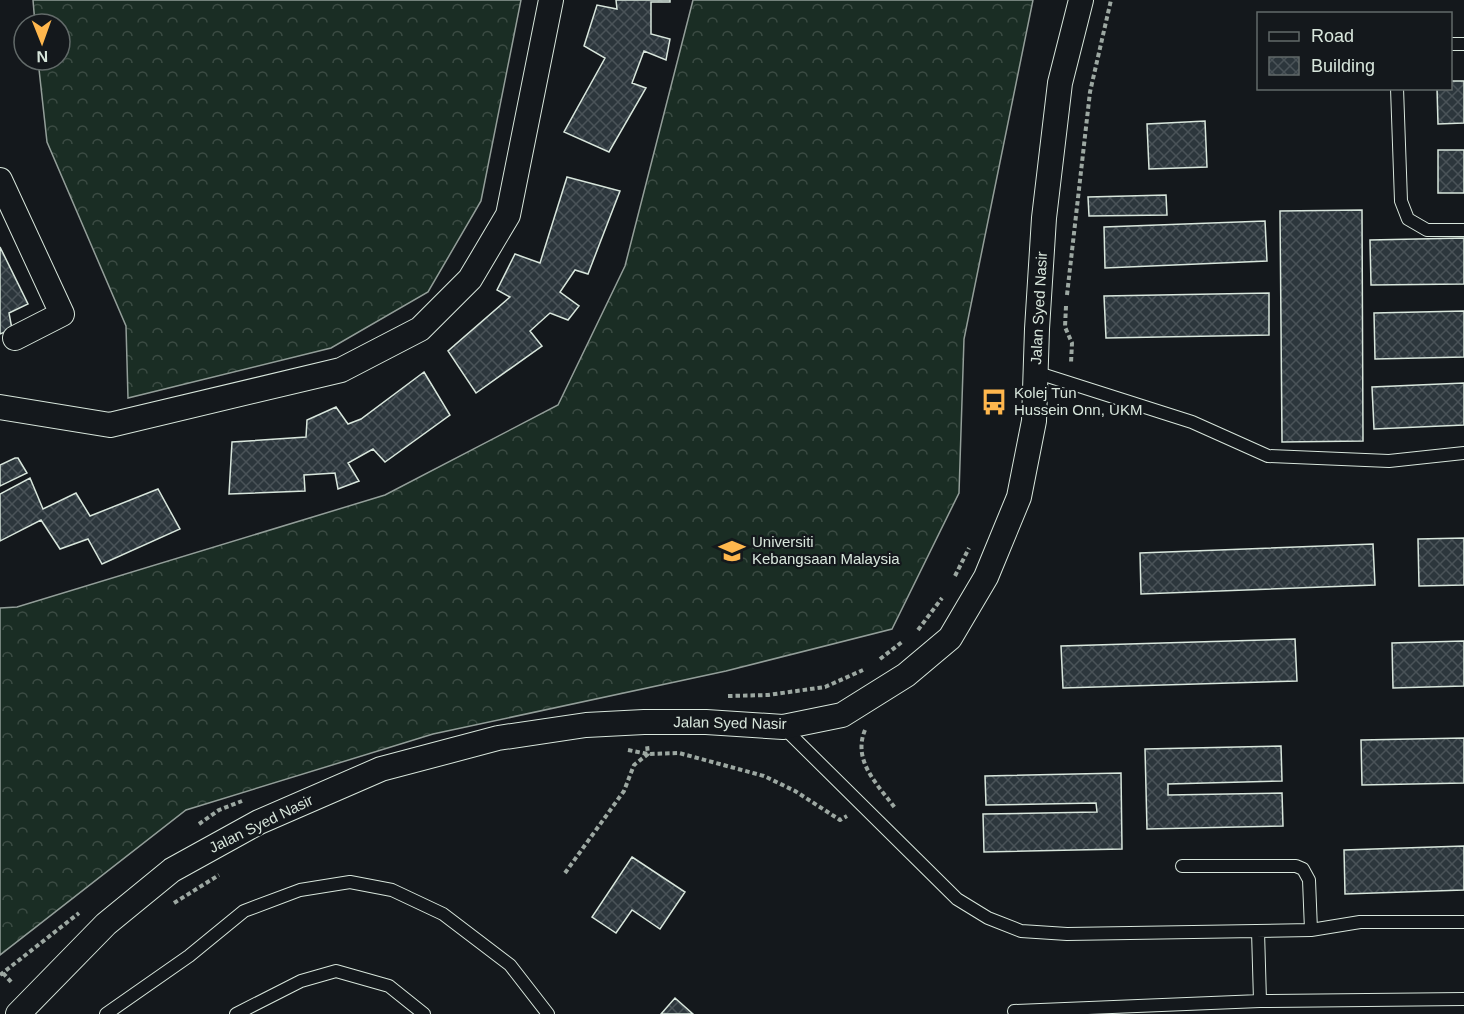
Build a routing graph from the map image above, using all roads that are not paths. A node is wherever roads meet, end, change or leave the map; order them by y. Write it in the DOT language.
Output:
graph roads {
  1 [pos="551,0"];
  2 [pos="1081,0"];
  3 [pos="1398,90"];
  4 [pos="0,180"];
  5 [pos="1464,230"];
  6 [pos="15,338"];
  7 [pos="1035,372"];
  8 [pos="0,407"];
  9 [pos="1464,453"];
  10 [pos="783,727"];
  11 [pos="1182,866"];
  12 [pos="1464,922"];
  13 [pos="1311,930"];
  14 [pos="1258,931"];
  15 [pos="1464,999"];
  16 [pos="1260,1000"];
  17 [pos="24,1008"];
  18 [pos="1014,1011"];
  19 [pos="106,1014"];
  20 [pos="236,1014"];
  21 [pos="424,1014"];
  22 [pos="548,1014"];
  1 -- 8 [label="street"];
  2 -- 7 [label="street, Jalan Syed Nasir"];
  3 -- 5 [label="lane"];
  4 -- 6 [label="street"];
  7 -- 9 [label="lane"];
  7 -- 10 [label="street, Jalan Syed Nasir"];
  10 -- 14 [label="lane"];
  10 -- 17 [label="street, Jalan Syed Nasir"];
  11 -- 13 [label="lane"];
  12 -- 13 [label="lane"];
  13 -- 14 [label="lane"];
  14 -- 16 [label="lane"];
  15 -- 16 [label="lane"];
  16 -- 18 [label="lane"];
  19 -- 22 [label="lane"];
  20 -- 21 [label="lane"];
}
